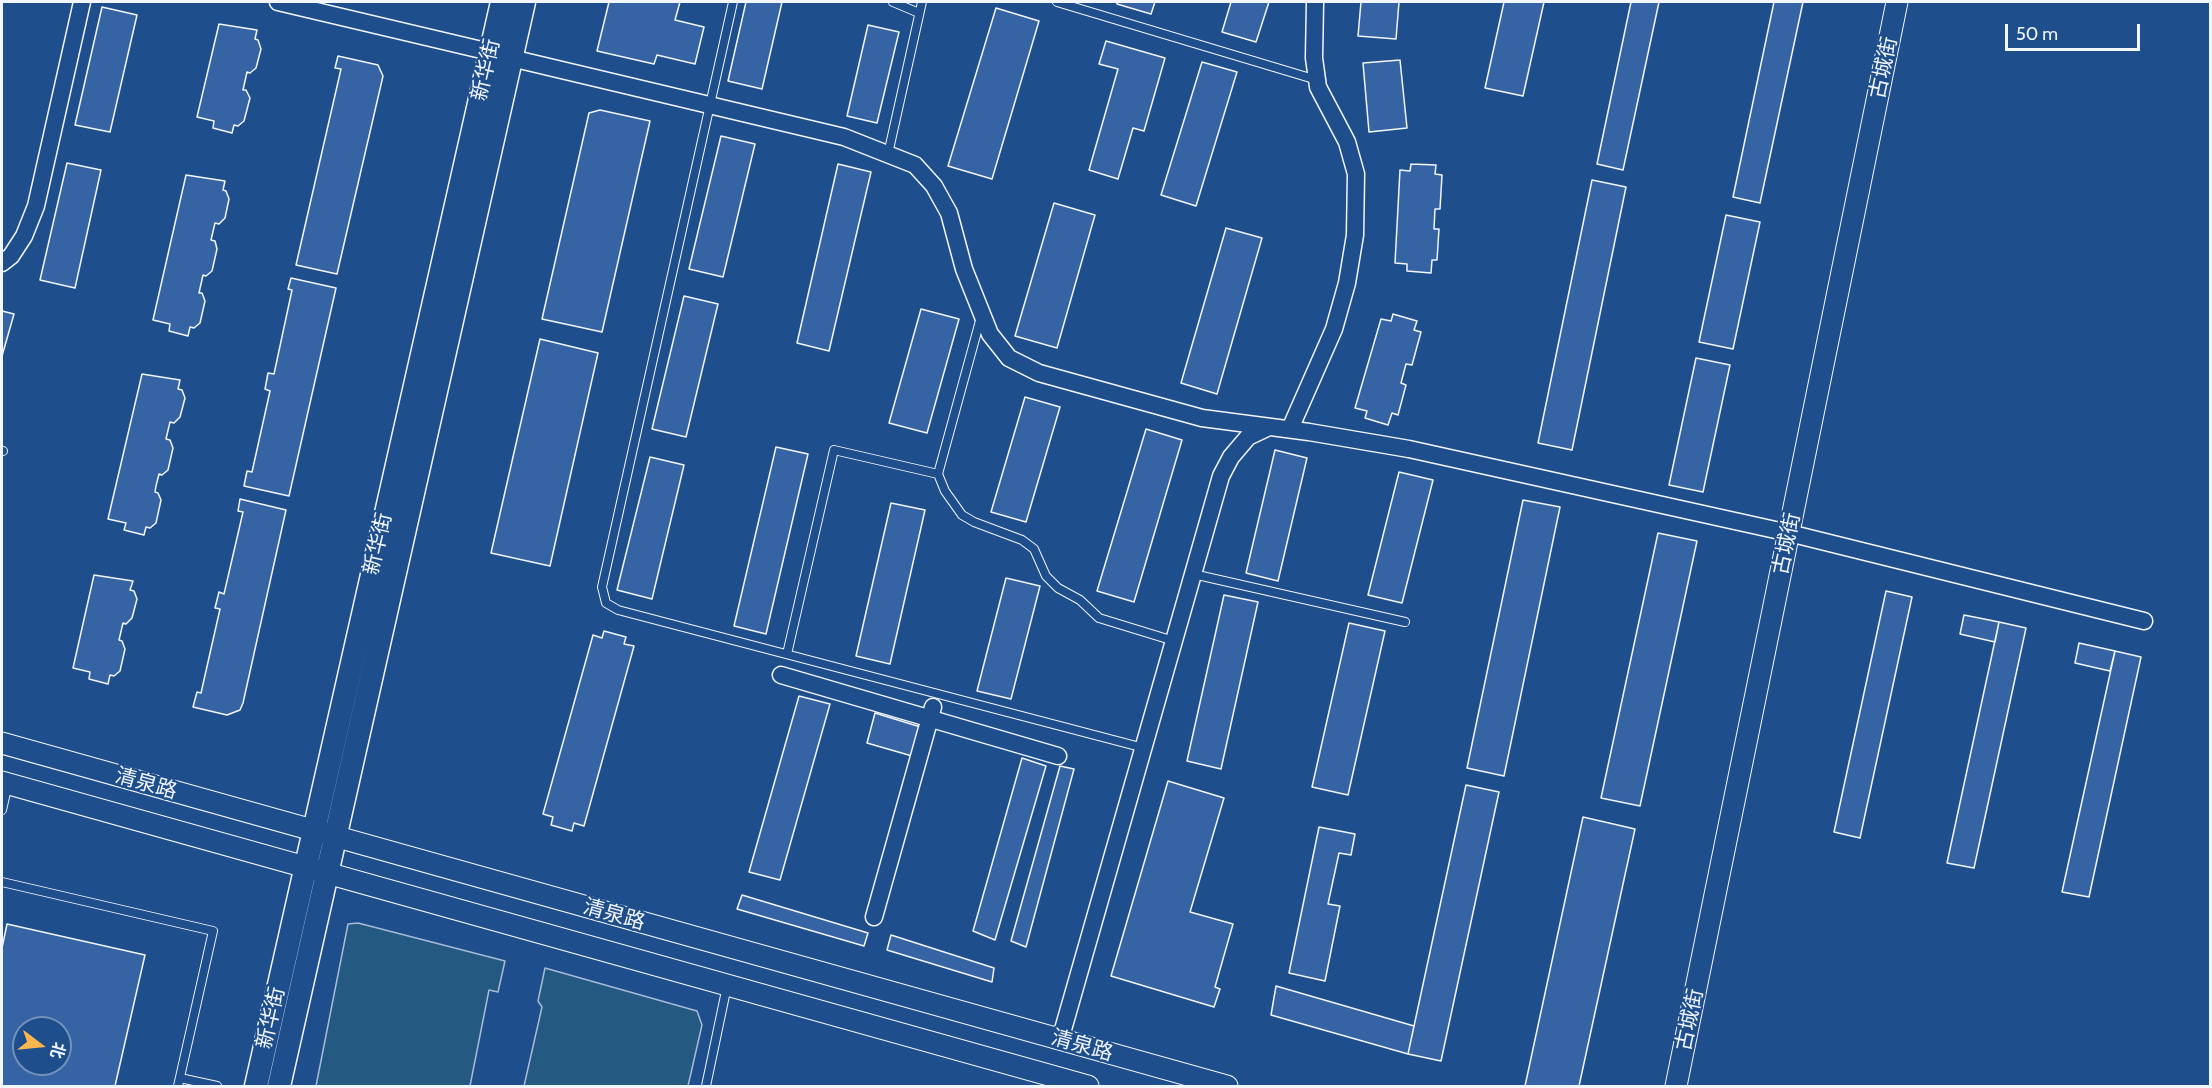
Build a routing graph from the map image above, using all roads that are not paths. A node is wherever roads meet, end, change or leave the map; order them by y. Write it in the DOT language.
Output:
graph roads {
  1 [pos="82,2"];
  2 [pos="278,2"];
  3 [pos="501,2"];
  4 [pos="524,2"];
  5 [pos="733,2"];
  6 [pos="893,2"];
  7 [pos="922,2"];
  8 [pos="1056,2"];
  9 [pos="1314,2"];
  10 [pos="1897,2"];
  11 [pos="919,13"];
  12 [pos="501,55"];
  13 [pos="1317,80"];
  14 [pos="711,104"];
  15 [pos="888,154"];
  16 [pos="2,262"];
  17 [pos="982,314"];
  18 [pos="1269,427"];
  19 [pos="1290,429"];
  20 [pos="938,474"];
  21 [pos="1789,533"];
  22 [pos="1194,574"];
  23 [pos="2144,621"];
  24 [pos="1405,622"];
  25 [pos="1174,641"];
  26 [pos="787,654"];
  27 [pos="781,675"];
  28 [pos="932,713"];
  29 [pos="2,743"];
  30 [pos="1144,748"];
  31 [pos="1058,756"];
  32 [pos="5,783"];
  33 [pos="2,810"];
  34 [pos="313,830"];
  35 [pos="335,837"];
  36 [pos="305,867"];
  37 [pos="327,874"];
  38 [pos="2,882"];
  39 [pos="874,917"];
  40 [pos="727,986"];
  41 [pos="1060,1040"];
  42 [pos="1040,1080"];
  43 [pos="179,1082"];
  44 [pos="217,1086"];
  45 [pos="256,1086"];
  46 [pos="279,1086"];
  47 [pos="706,1086"];
  48 [pos="1088,1086"];
  49 [pos="1227,1086"];
  50 [pos="1676,1086"];
  1 -- 16 [label="street"];
  2 -- 12 [label="street"];
  3 -- 12 [label="main road, 新华街"];
  4 -- 12 [label="main road, 新华街"];
  5 -- 14 [label="lane"];
  6 -- 11 [label="lane"];
  7 -- 11 [label="lane"];
  8 -- 13 [label="lane"];
  9 -- 13 [label="street"];
  10 -- 21 [label="street, 古城街"];
  11 -- 15 [label="lane"];
  12 -- 14 [label="street"];
  12 -- 34 [label="main road, 新华街"];
  12 -- 35 [label="main road, 新华街"];
  13 -- 19 [label="street"];
  14 -- 15 [label="street"];
  14 -- 26 [label="lane"];
  15 -- 17 [label="street"];
  17 -- 18 [label="street"];
  17 -- 20 [label="lane"];
  18 -- 19 [label="street"];
  18 -- 22 [label="street"];
  19 -- 21 [label="street"];
  20 -- 25 [label="lane"];
  20 -- 26 [label="lane"];
  21 -- 23 [label="street"];
  21 -- 50 [label="street, 古城街"];
  22 -- 24 [label="lane"];
  22 -- 25 [label="street"];
  25 -- 30 [label="street"];
  26 -- 30 [label="lane"];
  27 -- 28 [label="street"];
  28 -- 31 [label="street"];
  28 -- 39 [label="street"];
  29 -- 34 [label="street, 清泉路"];
  30 -- 41 [label="street"];
  32 -- 33 [label="lane"];
  32 -- 36 [label="street, 清泉路"];
  34 -- 35 [label="street, 清泉路"];
  34 -- 36 [label="main road, 新华街"];
  35 -- 37 [label="main road, 新华街"];
  35 -- 41 [label="street, 清泉路"];
  36 -- 37 [label="street, 清泉路"];
  36 -- 45 [label="main road, 新华街"];
  37 -- 40 [label="street, 清泉路"];
  37 -- 46 [label="main road, 新华街"];
  38 -- 43 [label="lane"];
  40 -- 42 [label="street, 清泉路"];
  40 -- 47 [label="lane"];
  41 -- 49 [label="street, 清泉路"];
  42 -- 48 [label="street, 清泉路"];
  43 -- 44 [label="lane"];
}
